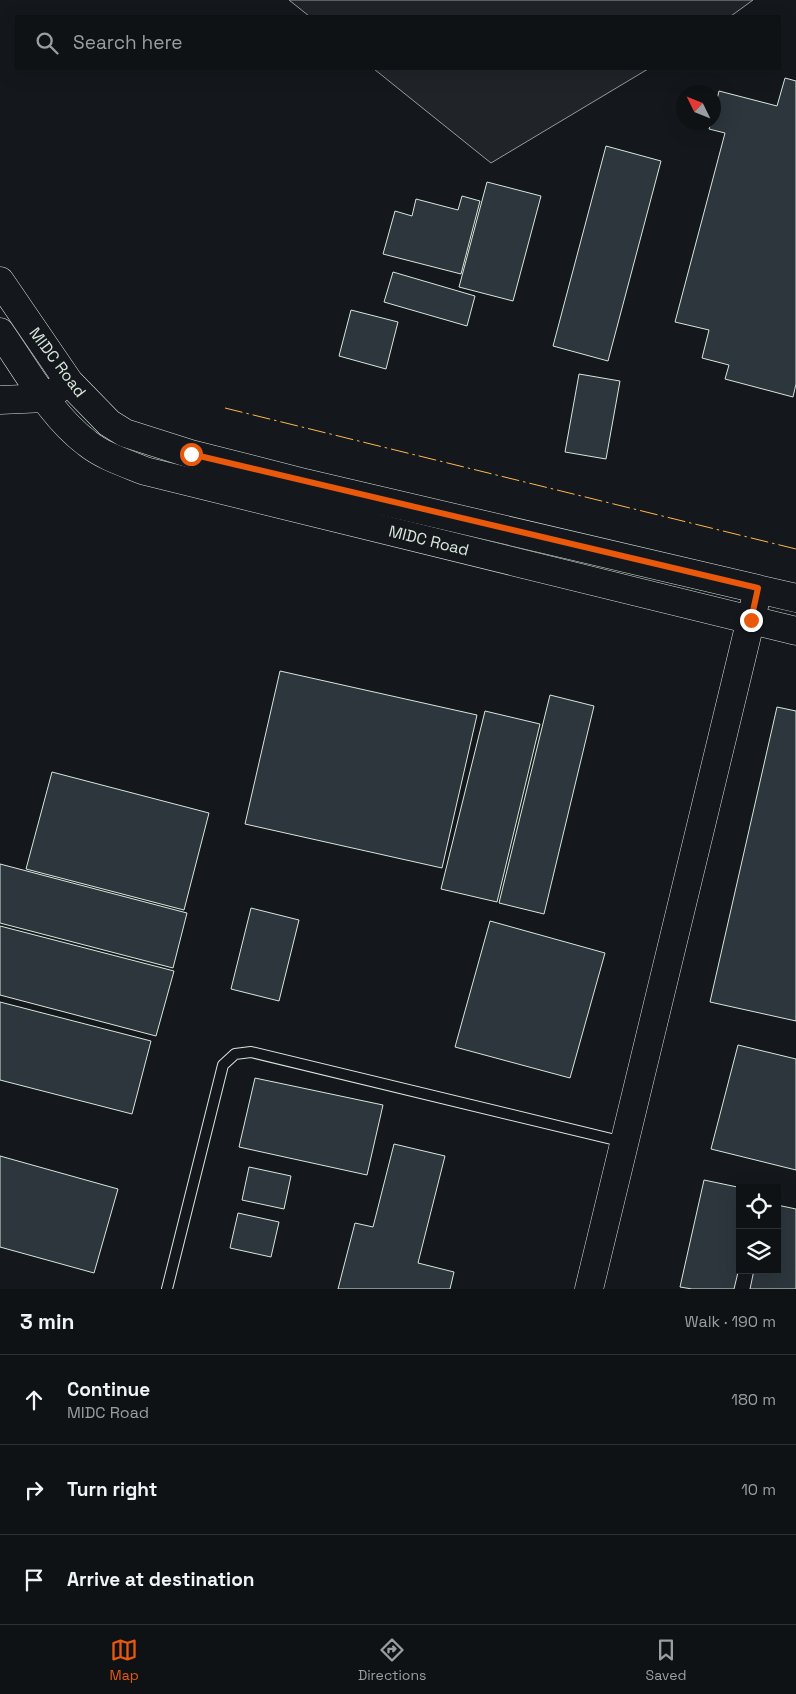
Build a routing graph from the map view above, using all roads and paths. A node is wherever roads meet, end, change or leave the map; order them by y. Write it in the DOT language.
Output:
graph roads {
  1 [pos="0,281"];
  2 [pos="0,332"];
  3 [pos="69,382"];
  4 [pos="46,398"];
  5 [pos="0,400"];
  6 [pos="758,588"];
  7 [pos="796,598"];
  8 [pos="751,620"];
  9 [pos="796,631"];
  10 [pos="625,1142"];
  11 [pos="167,1289"];
  12 [pos="590,1289"];
  1 -- 3 [label="street, MIDC Road"];
  2 -- 4 [label="street, MIDC Road"];
  3 -- 4 [label="street"];
  3 -- 6 [label="street, MIDC Road"];
  4 -- 5 [label="street"];
  4 -- 8 [label="street, MIDC Road"];
  6 -- 7 [label="street, MIDC Road"];
  6 -- 8 [label="street"];
  8 -- 9 [label="street, MIDC Road"];
  8 -- 10 [label="street"];
  10 -- 11 [label="lane"];
  10 -- 12 [label="street"];
}
